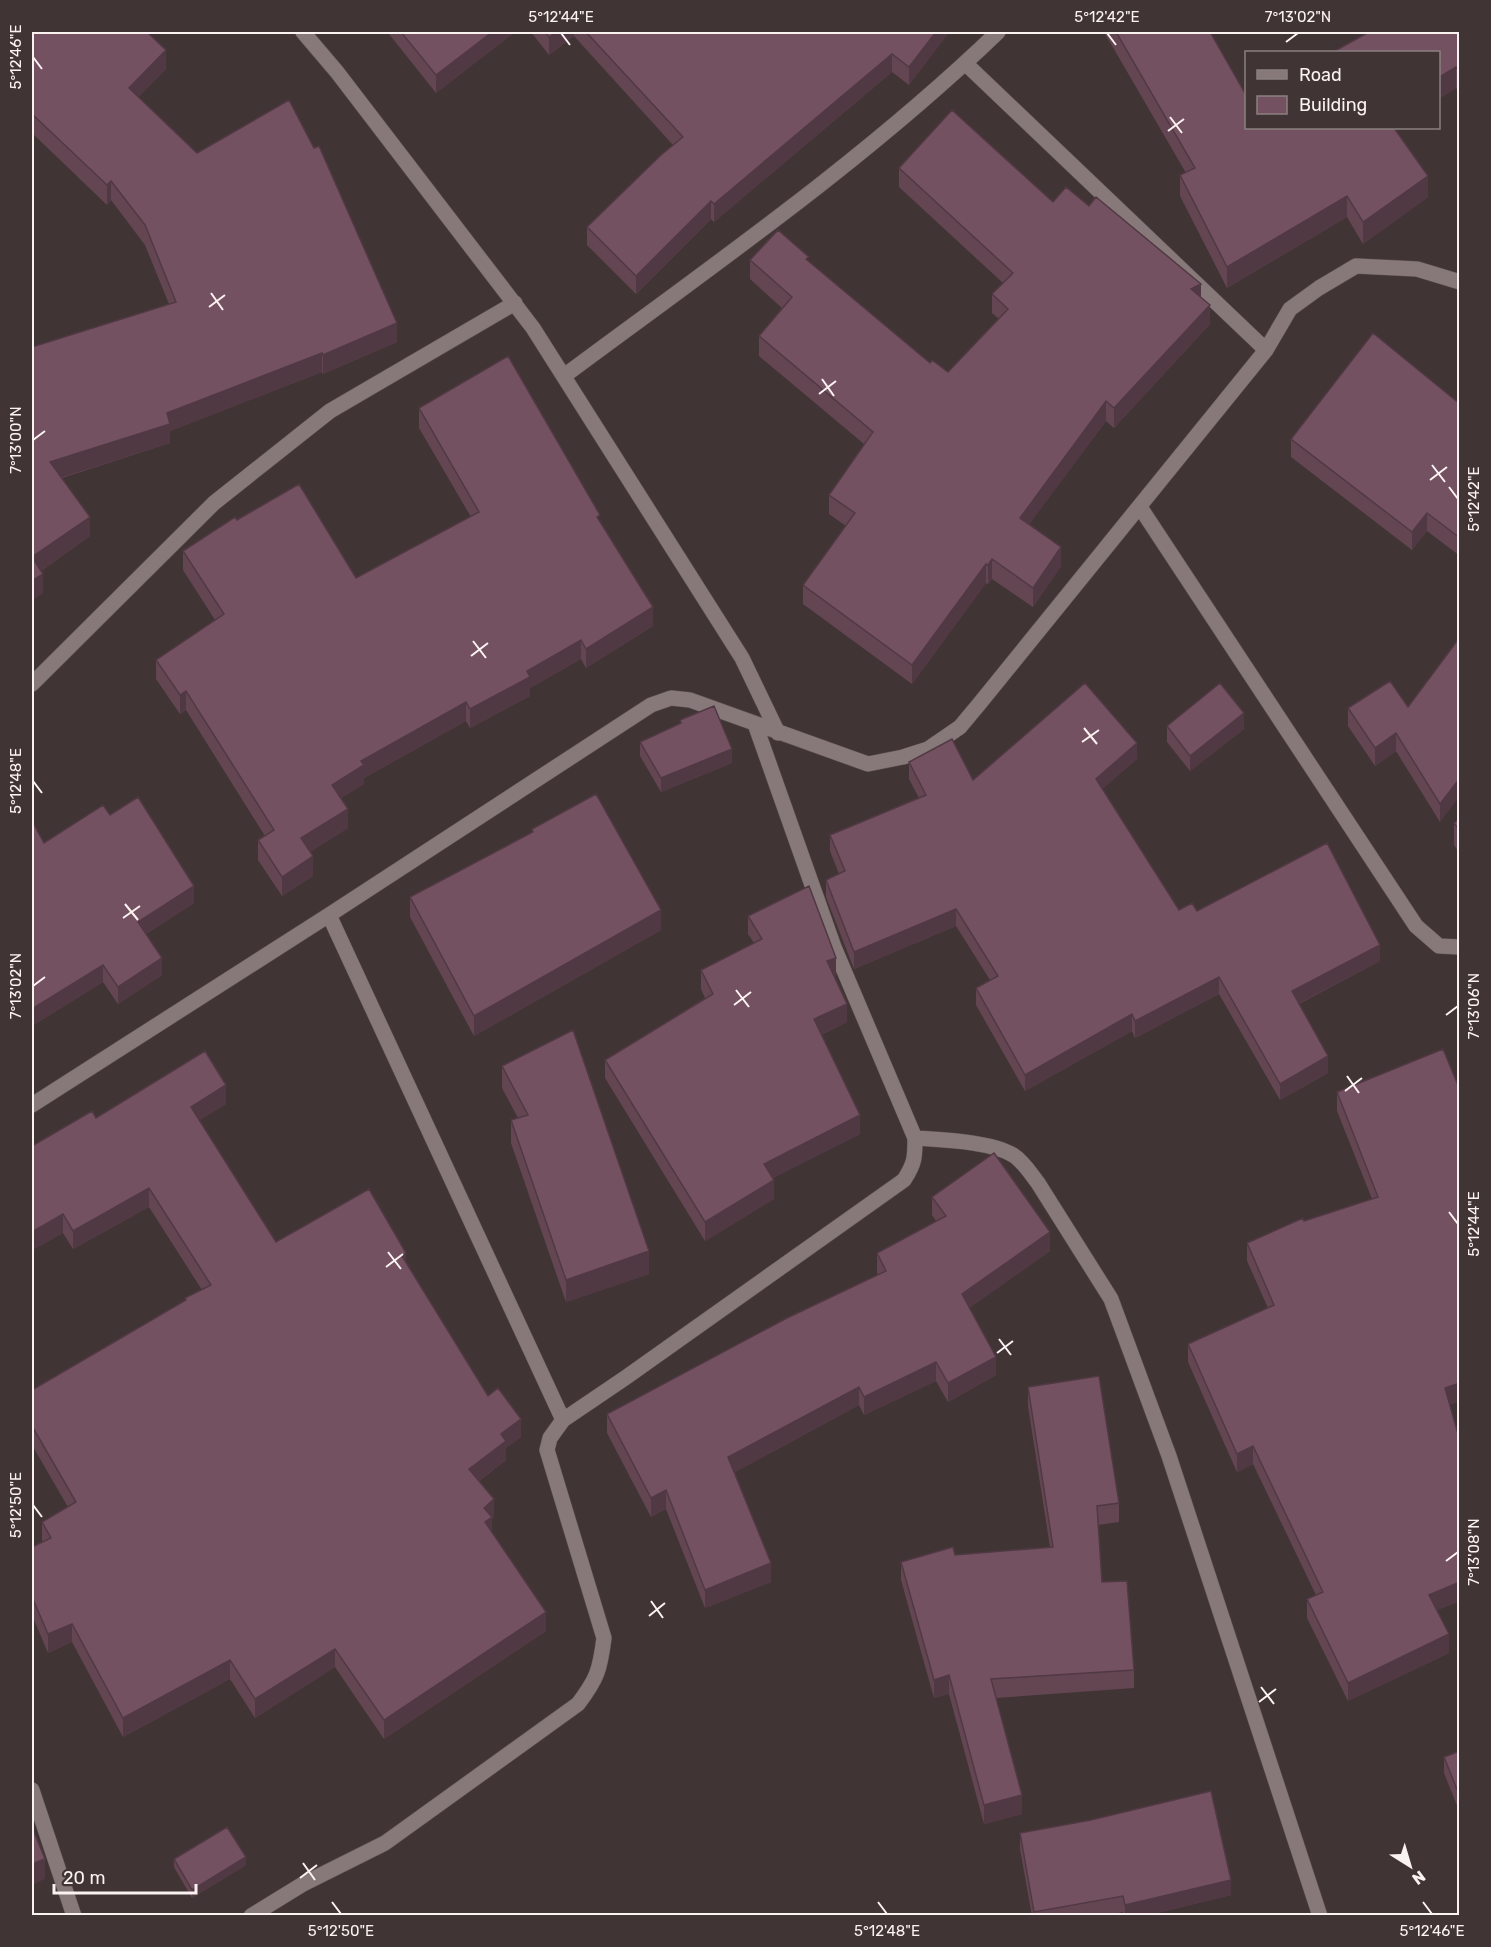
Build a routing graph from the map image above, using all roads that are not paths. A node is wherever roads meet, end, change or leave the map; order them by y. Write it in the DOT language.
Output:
graph roads {
  1 [pos="303,32"];
  2 [pos="998,32"];
  3 [pos="965,63"];
  4 [pos="1460,282"];
  5 [pos="515,303"];
  6 [pos="1266,350"];
  7 [pos="564,376"];
  8 [pos="1140,507"];
  9 [pos="32,684"];
  10 [pos="755,724"];
  11 [pos="778,733"];
  12 [pos="329,915"];
  13 [pos="1460,947"];
  14 [pos="32,1105"];
  15 [pos="915,1138"];
  16 [pos="563,1420"];
  17 [pos="32,1790"];
  18 [pos="74,1916"];
  19 [pos="251,1916"];
  20 [pos="1320,1916"];
  1 -- 5 [label="street"];
  2 -- 3 [label="street"];
  3 -- 6 [label="street"];
  3 -- 7 [label="street"];
  4 -- 6 [label="street"];
  5 -- 7 [label="street"];
  5 -- 9 [label="street"];
  6 -- 8 [label="street"];
  7 -- 11 [label="street"];
  8 -- 11 [label="street"];
  8 -- 13 [label="street"];
  10 -- 11 [label="street"];
  10 -- 12 [label="street"];
  10 -- 15 [label="street"];
  12 -- 14 [label="street"];
  12 -- 16 [label="street"];
  15 -- 16 [label="street"];
  15 -- 20 [label="street"];
  16 -- 19 [label="street"];
  17 -- 18 [label="street"];
}
